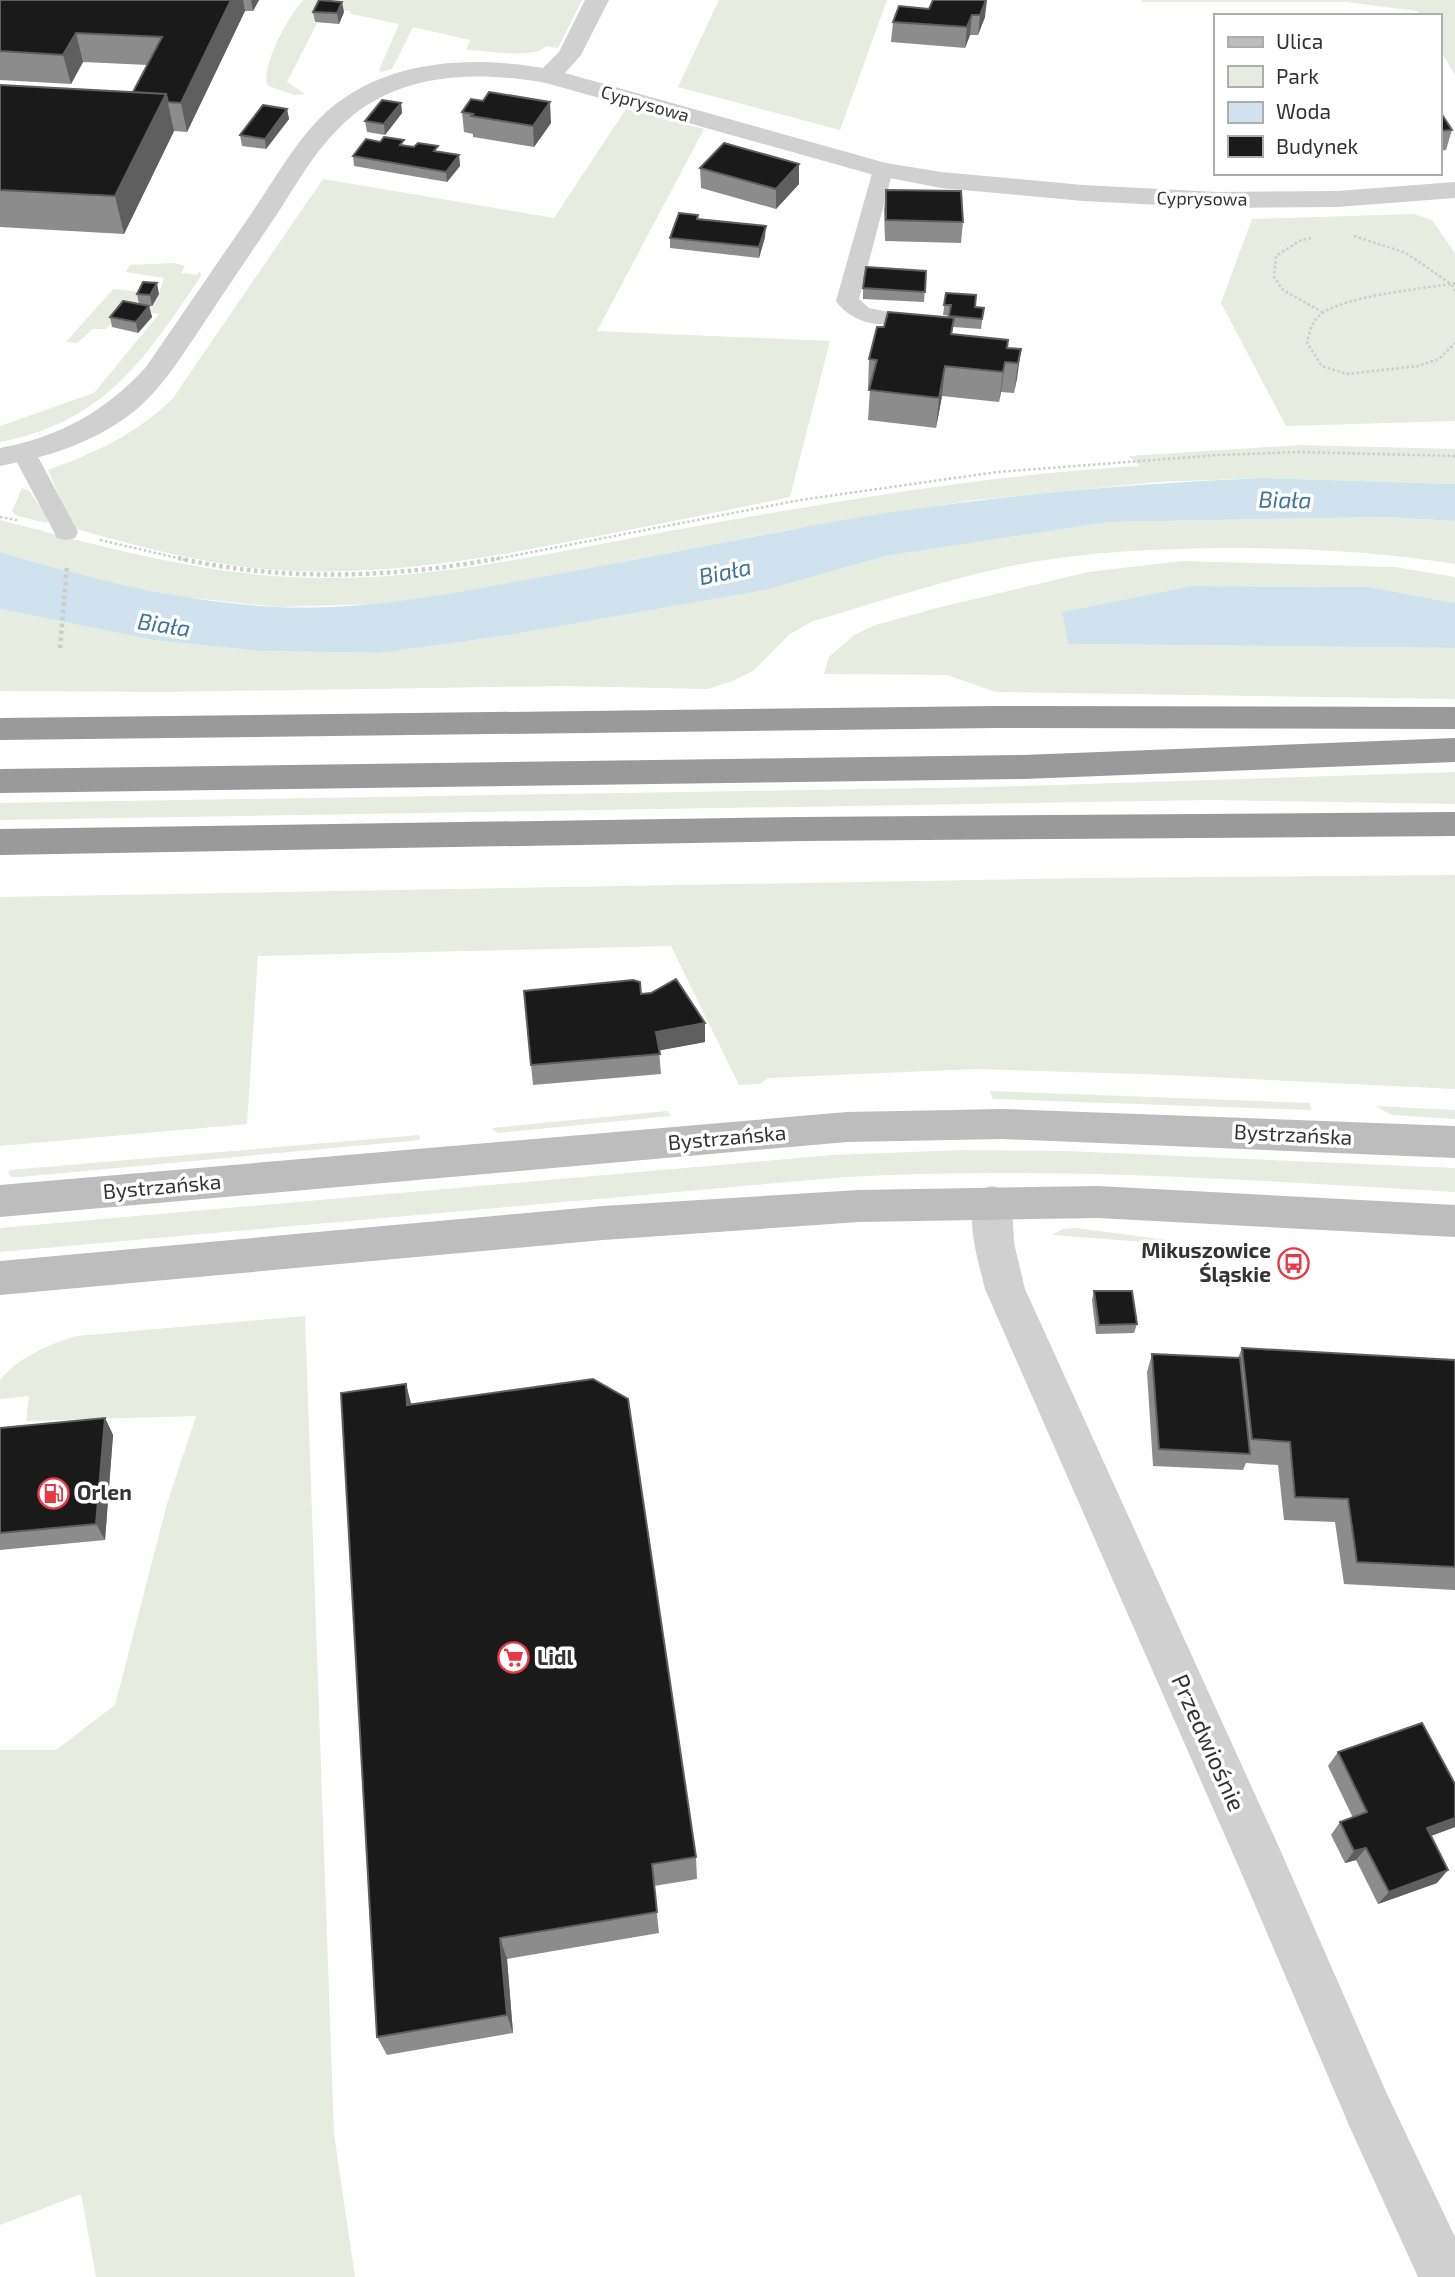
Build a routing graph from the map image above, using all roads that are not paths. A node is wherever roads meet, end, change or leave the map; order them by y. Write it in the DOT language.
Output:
graph roads {
  1 [pos="597,0"];
  2 [pos="549,76"];
  3 [pos="883,170"];
  4 [pos="1455,190"];
  5 [pos="885,318"];
  6 [pos="12,455"];
  7 [pos="66,531"];
  8 [pos="1455,718"];
  9 [pos="0,729"];
  10 [pos="1455,750"];
  11 [pos="0,781"];
  12 [pos="1455,824"];
  13 [pos="9,842"];
  14 [pos="1455,1142"];
  15 [pos="0,1201"];
  16 [pos="992,1202"];
  17 [pos="1455,1221"];
  18 [pos="0,1278"];
  19 [pos="1446,2277"];
  1 -- 2 [label="street"];
  2 -- 3 [label="street, Cyprysowa"];
  2 -- 6 [label="street, Cyprysowa"];
  3 -- 4 [label="street, Cyprysowa"];
  3 -- 5 [label="lane"];
  6 -- 7 [label="lane"];
  8 -- 9 [label="highway"];
  10 -- 11 [label="highway"];
  12 -- 13 [label="highway"];
  14 -- 15 [label="main road, Bystrzańska"];
  16 -- 17 [label="main road"];
  16 -- 18 [label="main road"];
  16 -- 19 [label="street, Przedwiośnie"];
}
